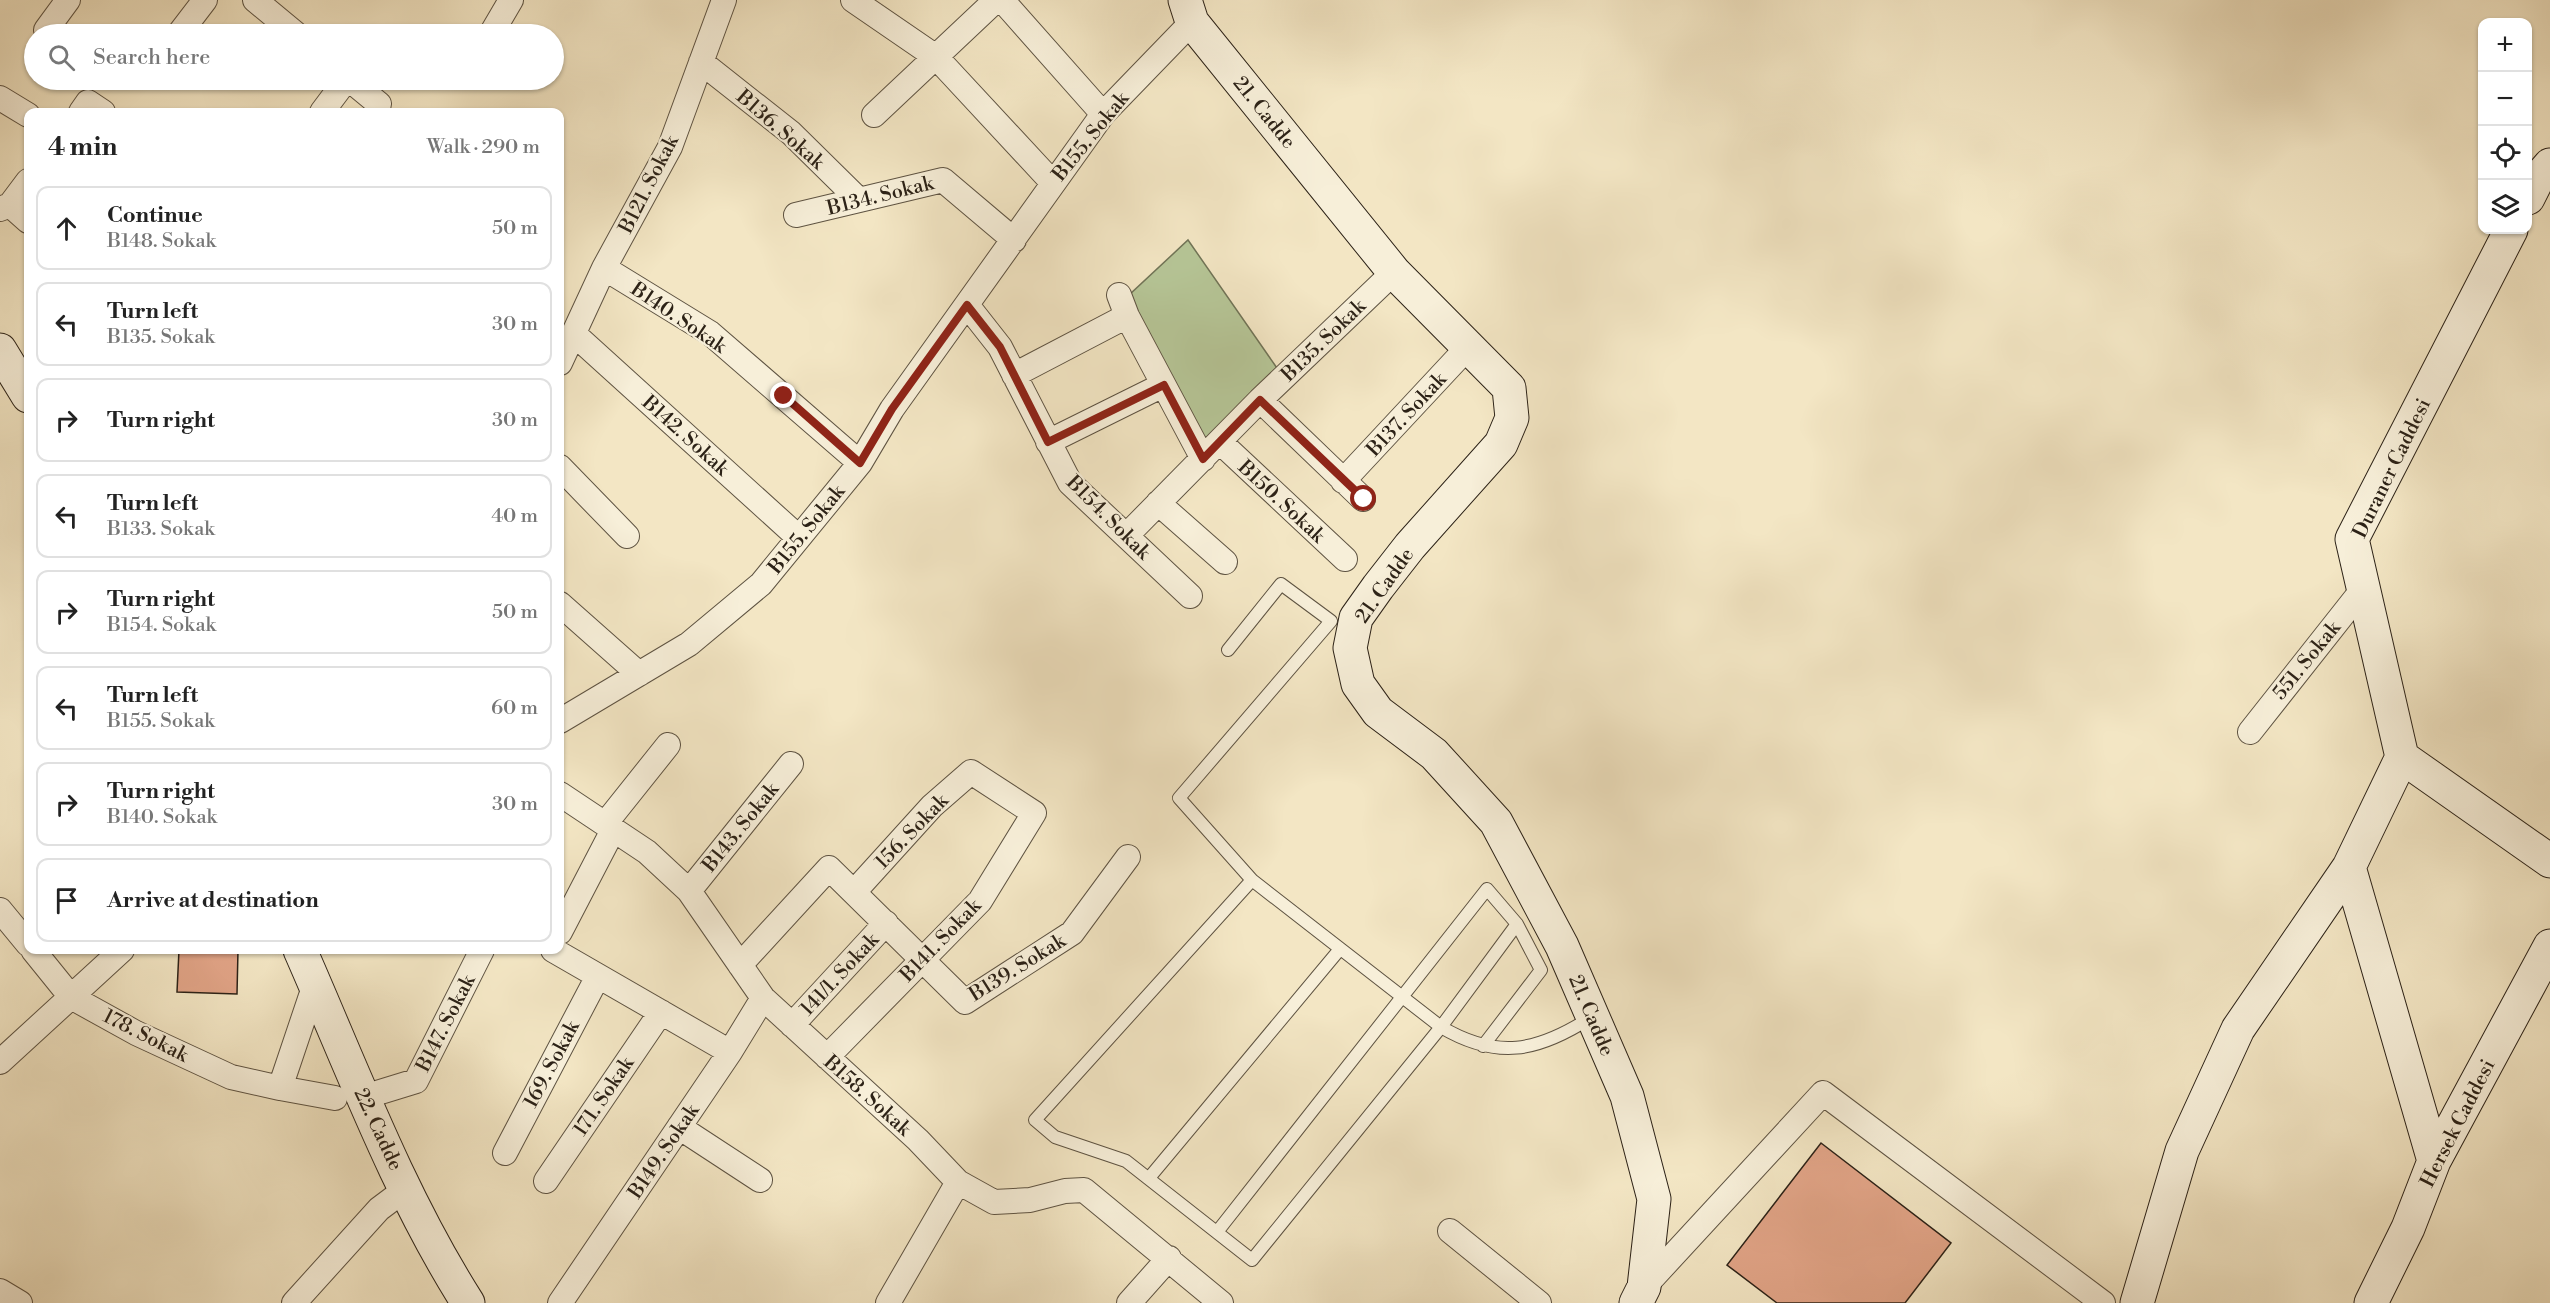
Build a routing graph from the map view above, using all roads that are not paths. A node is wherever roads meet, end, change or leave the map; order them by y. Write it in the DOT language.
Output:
graph roads {
  1 [pos="68,0"];
  2 [pos="205,0"];
  3 [pos="255,0"];
  4 [pos="511,0"];
  5 [pos="724,0"];
  6 [pos="853,0"];
  7 [pos="996,0"];
  8 [pos="1002,0"];
  9 [pos="1188,11"];
  10 [pos="50,24"];
  11 [pos="186,24"];
  12 [pos="284,24"];
  13 [pos="497,24"];
  14 [pos="936,57"];
  15 [pos="701,62"];
  16 [pos="340,90"];
  17 [pos="361,90"];
  18 [pos="0,98"];
  19 [pos="379,104"];
  20 [pos="325,108"];
  21 [pos="24,113"];
  22 [pos="1103,114"];
  23 [pos="874,115"];
  24 [pos="1052,182"];
  25 [pos="24,186"];
  26 [pos="859,200"];
  27 [pos="5,207"];
  28 [pos="796,215"];
  29 [pos="24,219"];
  30 [pos="2509,234"];
  31 [pos="1014,240"];
  32 [pos="604,268"];
  33 [pos="1394,272"];
  34 [pos="967,305"];
  35 [pos="574,334"];
  36 [pos="1468,346"];
  37 [pos="0,350"];
  38 [pos="564,355"];
  39 [pos="1014,375"];
  40 [pos="1164,385"];
  41 [pos="24,389"];
  42 [pos="1260,400"];
  43 [pos="1048,442"];
  44 [pos="1211,450"];
  45 [pos="860,463"];
  46 [pos="564,471"];
  47 [pos="1343,481"];
  48 [pos="1364,499"];
  49 [pos="1158,503"];
  50 [pos="1127,535"];
  51 [pos="627,536"];
  52 [pos="798,537"];
  53 [pos="1345,559"];
  54 [pos="1225,562"];
  55 [pos="2363,589"];
  56 [pos="1190,596"];
  57 [pos="564,608"];
  58 [pos="1228,650"];
  59 [pos="639,674"];
  60 [pos="564,719"];
  61 [pos="2250,732"];
  62 [pos="668,745"];
  63 [pos="2402,758"];
  64 [pos="791,764"];
  65 [pos="971,772"];
  66 [pos="564,799"];
  67 [pos="609,827"];
  68 [pos="1128,857"];
  69 [pos="2550,861"];
  70 [pos="2349,867"];
  71 [pos="1252,880"];
  72 [pos="689,891"];
  73 [pos="854,892"];
  74 [pos="0,910"];
  75 [pos="564,923"];
  76 [pos="886,923"];
  77 [pos="1517,924"];
  78 [pos="24,939"];
  79 [pos="2550,946"];
  80 [pos="1340,949"];
  81 [pos="36,954"];
  82 [pos="118,954"];
  83 [pos="302,954"];
  84 [pos="480,954"];
  85 [pos="560,954"];
  86 [pos="923,957"];
  87 [pos="740,965"];
  88 [pos="598,976"];
  89 [pos="315,984"];
  90 [pos="71,996"];
  91 [pos="1401,997"];
  92 [pos="763,999"];
  93 [pos="661,1012"];
  94 [pos="1593,1016"];
  95 [pos="792,1025"];
  96 [pos="1440,1027"];
  97 [pos="1483,1046"];
  98 [pos="730,1052"];
  99 [pos="827,1057"];
  100 [pos="0,1062"];
  101 [pos="280,1088"];
  102 [pos="350,1097"];
  103 [pos="679,1127"];
  104 [pos="505,1153"];
  105 [pos="2434,1161"];
  106 [pos="1149,1179"];
  107 [pos="760,1180"];
  108 [pos="546,1181"];
  109 [pos="958,1182"];
  110 [pos="407,1188"];
  111 [pos="1450,1231"];
  112 [pos="1217,1232"];
  113 [pos="1168,1258"];
  114 [pos="0,1291"];
  115 [pos="1640,1295"];
  116 [pos="570,1300"];
  117 [pos="1534,1302"];
  118 [pos="20,1303"];
  119 [pos="294,1303"];
  120 [pos="468,1303"];
  121 [pos="888,1303"];
  122 [pos="1129,1303"];
  123 [pos="1221,1303"];
  124 [pos="2103,1303"];
  125 [pos="2137,1303"];
  126 [pos="2371,1303"];
  1 -- 10 [label="street"];
  2 -- 11 [label="street"];
  3 -- 12 [label="street"];
  4 -- 13 [label="street"];
  5 -- 15 [label="street, B121. Sokak"];
  6 -- 14 [label="street"];
  7 -- 14 [label="street"];
  8 -- 22 [label="street"];
  9 -- 22 [label="street, B155. Sokak"];
  9 -- 33 [label="main road, 21. Cadde"];
  14 -- 23 [label="street"];
  14 -- 24 [label="street"];
  15 -- 26 [label="street, B136. Sokak"];
  15 -- 32 [label="street, B121. Sokak"];
  16 -- 20 [label="street"];
  17 -- 19 [label="street"];
  18 -- 21 [label="street"];
  22 -- 24 [label="street, B155. Sokak"];
  24 -- 31 [label="street, B155. Sokak"];
  25 -- 27 [label="street"];
  26 -- 28 [label="street, B134. Sokak"];
  26 -- 31 [label="street, B134. Sokak"];
  27 -- 29 [label="street"];
  30 -- 55 [label="main road, Duraner Caddesi"];
  31 -- 34 [label="street, B155. Sokak"];
  32 -- 35 [label="street, B121. Sokak"];
  32 -- 45 [label="street, B140. Sokak"];
  33 -- 36 [label="main road, 21. Cadde"];
  33 -- 42 [label="street, B135. Sokak"];
  34 -- 39 [label="street, B154. Sokak"];
  34 -- 45 [label="street, B155. Sokak"];
  35 -- 38 [label="street, B121. Sokak"];
  35 -- 52 [label="street, B142. Sokak"];
  36 -- 47 [label="street, B137. Sokak"];
  36 -- 94 [label="main road, 21. Cadde"];
  37 -- 41 [label="main road"];
  39 -- 40 [label="street, B150. Sokak"];
  39 -- 43 [label="street, B154. Sokak"];
  40 -- 43 [label="street"];
  40 -- 44 [label="street, B150. Sokak"];
  42 -- 44 [label="street, B135. Sokak"];
  42 -- 47 [label="street"];
  43 -- 50 [label="street, B154. Sokak"];
  44 -- 49 [label="street, B135. Sokak"];
  44 -- 53 [label="street, B150. Sokak"];
  45 -- 52 [label="street, B155. Sokak"];
  46 -- 51 [label="street"];
  47 -- 48 [label="street"];
  49 -- 50 [label="street, B135. Sokak"];
  49 -- 54 [label="street"];
  50 -- 56 [label="street, B154. Sokak"];
  52 -- 59 [label="street, B155. Sokak"];
  55 -- 61 [label="street, 551. Sokak"];
  55 -- 63 [label="main road, Duraner Caddesi"];
  57 -- 59 [label="street"];
  58 -- 71 [label="lane"];
  59 -- 60 [label="street, B155. Sokak"];
  62 -- 67 [label="street"];
  63 -- 69 [label="main road"];
  63 -- 70 [label="main road"];
  64 -- 72 [label="street, B143. Sokak"];
  65 -- 73 [label="street, 156. Sokak"];
  65 -- 86 [label="street, B141. Sokak"];
  66 -- 67 [label="street, B158. Sokak"];
  67 -- 72 [label="street, B158. Sokak"];
  67 -- 75 [label="street"];
  68 -- 86 [label="street, B139. Sokak"];
  70 -- 105 [label="main road"];
  70 -- 125 [label="main road"];
  71 -- 80 [label="lane"];
  71 -- 106 [label="lane"];
  72 -- 87 [label="street, B158. Sokak"];
  73 -- 76 [label="street"];
  73 -- 87 [label="street"];
  74 -- 78 [label="street"];
  76 -- 86 [label="street"];
  76 -- 95 [label="street, 141/1. Sokak"];
  77 -- 91 [label="lane"];
  77 -- 96 [label="lane"];
  77 -- 97 [label="lane"];
  79 -- 105 [label="main road, Hersek Caddesi"];
  80 -- 91 [label="lane"];
  80 -- 106 [label="lane"];
  81 -- 90 [label="street, 178. Sokak"];
  82 -- 90 [label="street"];
  83 -- 89 [label="main road, 22. Cadde"];
  84 -- 102 [label="street, B147. Sokak"];
  85 -- 88 [label="street"];
  86 -- 99 [label="street, B141. Sokak"];
  87 -- 92 [label="street, B158. Sokak"];
  88 -- 93 [label="street"];
  88 -- 104 [label="street, 169. Sokak"];
  89 -- 101 [label="street"];
  89 -- 102 [label="main road, 22. Cadde"];
  90 -- 100 [label="street"];
  90 -- 101 [label="street, 178. Sokak"];
  91 -- 96 [label="lane"];
  91 -- 112 [label="lane"];
  92 -- 95 [label="street, B158. Sokak"];
  92 -- 98 [label="street, B149. Sokak"];
  93 -- 98 [label="street"];
  93 -- 108 [label="street, 171. Sokak"];
  94 -- 97 [label="lane"];
  94 -- 115 [label="main road, 21. Cadde"];
  95 -- 99 [label="street, B158. Sokak"];
  96 -- 97 [label="lane"];
  96 -- 112 [label="lane"];
  98 -- 103 [label="street, B149. Sokak"];
  99 -- 109 [label="street, B158. Sokak"];
  101 -- 102 [label="street, 178. Sokak"];
  102 -- 110 [label="main road, 22. Cadde"];
  103 -- 107 [label="street"];
  103 -- 116 [label="street, B149. Sokak"];
  105 -- 126 [label="main road, Hersek Caddesi"];
  106 -- 112 [label="lane"];
  109 -- 113 [label="street, B158. Sokak"];
  109 -- 121 [label="street"];
  110 -- 119 [label="street"];
  110 -- 120 [label="main road, 22. Cadde"];
  111 -- 117 [label="street"];
  113 -- 122 [label="street"];
  113 -- 123 [label="street, B158. Sokak"];
  114 -- 118 [label="street"];
  115 -- 124 [label="street"];
}
